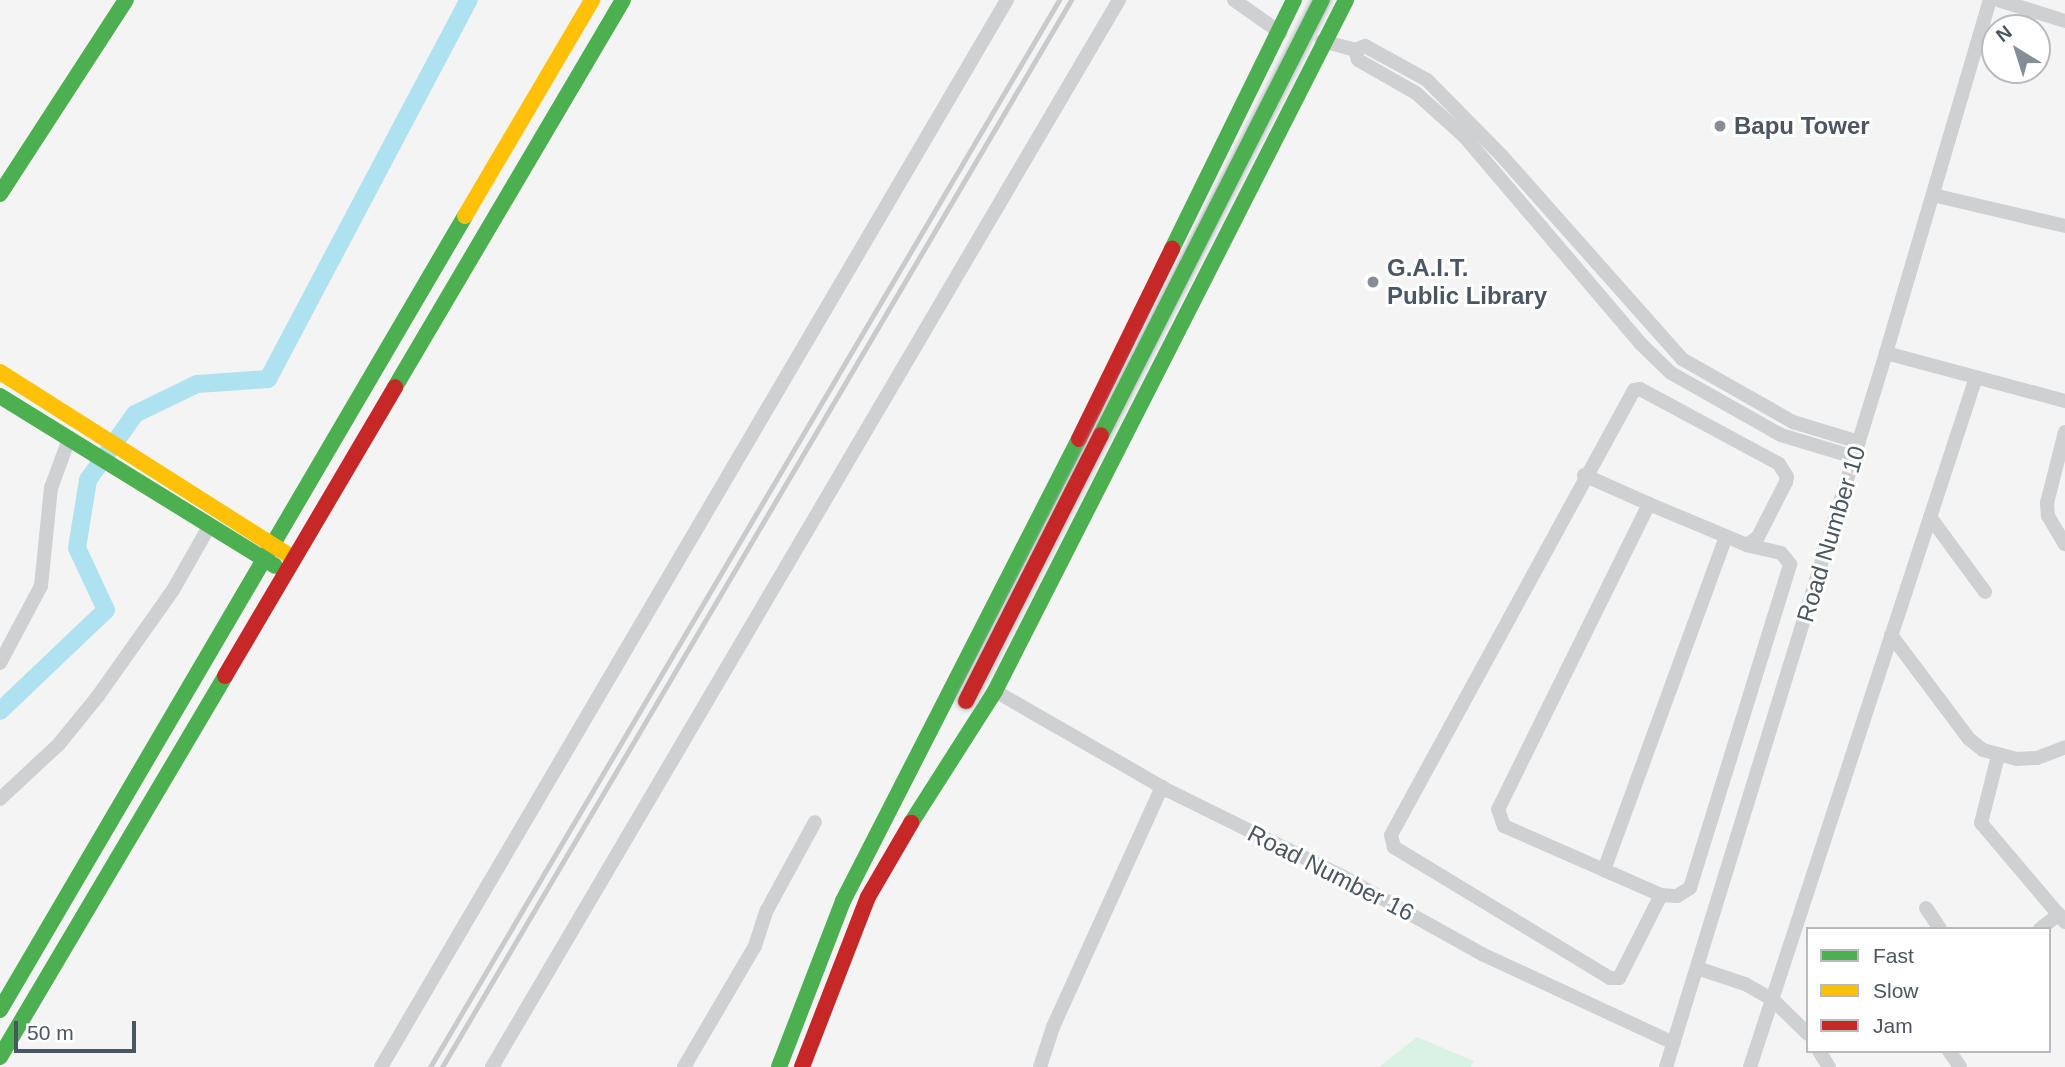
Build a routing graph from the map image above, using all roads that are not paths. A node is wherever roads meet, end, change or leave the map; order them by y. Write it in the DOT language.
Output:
graph roads {
  1 [pos="126,0"];
  2 [pos="592,0"];
  3 [pos="623,0"];
  4 [pos="1007,0"];
  5 [pos="1119,0"];
  6 [pos="1234,0"];
  7 [pos="1294,0"];
  8 [pos="1322,0"];
  9 [pos="1346,0"];
  10 [pos="1990,0"];
  11 [pos="1998,0"];
  12 [pos="2065,21"];
  13 [pos="1278,33"];
  14 [pos="1324,41"];
  15 [pos="1474,136"];
  16 [pos="0,194"];
  17 [pos="1933,195"];
  18 [pos="2065,226"];
  19 [pos="1886,354"];
  20 [pos="0,372"];
  21 [pos="1976,377"];
  22 [pos="0,396"];
  23 [pos="2065,401"];
  24 [pos="1793,422"];
  25 [pos="2065,432"];
  26 [pos="78,438"];
  27 [pos="1787,438"];
  28 [pos="1859,442"];
  29 [pos="1854,457"];
  30 [pos="122,463"];
  31 [pos="1779,464"];
  32 [pos="1584,475"];
  33 [pos="1649,504"];
  34 [pos="1930,517"];
  35 [pos="209,527"];
  36 [pos="1725,538"];
  37 [pos="2065,544"];
  38 [pos="1747,545"];
  39 [pos="268,552"];
  40 [pos="287,564"];
  41 [pos="1985,592"];
  42 [pos="1891,635"];
  43 [pos="0,663"];
  44 [pos="995,691"];
  45 [pos="962,708"];
  46 [pos="935,726"];
  47 [pos="960,740"];
  48 [pos="2065,747"];
  49 [pos="1998,756"];
  50 [pos="1162,787"];
  51 [pos="0,799"];
  52 [pos="815,822"];
  53 [pos="1604,870"];
  54 [pos="1661,895"];
  55 [pos="1926,908"];
  56 [pos="2062,918"];
  57 [pos="1939,927"];
  58 [pos="2044,927"];
  59 [pos="1697,968"];
  60 [pos="1772,999"];
  61 [pos="0,1010"];
  62 [pos="1806,1032"];
  63 [pos="1674,1043"];
  64 [pos="0,1057"];
  65 [pos="381,1067"];
  66 [pos="492,1067"];
  67 [pos="684,1067"];
  68 [pos="779,1067"];
  69 [pos="802,1067"];
  70 [pos="1040,1067"];
  71 [pos="1666,1067"];
  72 [pos="1750,1067"];
  1 -- 16 [label="main road"];
  2 -- 39 [label="main road"];
  3 -- 40 [label="main road"];
  4 -- 65 [label="street"];
  5 -- 66 [label="street"];
  6 -- 13 [label="street"];
  7 -- 13 [label="main road"];
  8 -- 45 [label="main road, bridge"];
  9 -- 14 [label="main road"];
  10 -- 17 [label="street, Road Number 10"];
  11 -- 12 [label="street"];
  13 -- 14 [label="street"];
  13 -- 46 [label="main road"];
  14 -- 15 [label="street"];
  14 -- 44 [label="main road"];
  15 -- 24 [label="street"];
  15 -- 27 [label="street"];
  17 -- 18 [label="street"];
  17 -- 19 [label="street, Road Number 10"];
  19 -- 21 [label="street"];
  19 -- 28 [label="street, Road Number 10"];
  20 -- 26 [label="main road"];
  21 -- 23 [label="street"];
  21 -- 34 [label="street"];
  22 -- 26 [label="main road"];
  24 -- 27 [label="street"];
  24 -- 28 [label="street"];
  25 -- 37 [label="street"];
  26 -- 30 [label="main road"];
  26 -- 43 [label="street"];
  27 -- 29 [label="street"];
  27 -- 31 [label="street"];
  28 -- 29 [label="street, Road Number 10"];
  29 -- 59 [label="street, Road Number 10"];
  30 -- 35 [label="main road"];
  30 -- 39 [label="main road"];
  31 -- 32 [label="street"];
  31 -- 38 [label="street"];
  32 -- 33 [label="street"];
  32 -- 54 [label="street"];
  33 -- 36 [label="street"];
  33 -- 53 [label="street"];
  34 -- 41 [label="street"];
  34 -- 42 [label="street"];
  35 -- 39 [label="main road"];
  35 -- 51 [label="street"];
  36 -- 38 [label="street"];
  36 -- 53 [label="street"];
  38 -- 54 [label="street"];
  39 -- 40 [label="main road"];
  39 -- 61 [label="main road"];
  40 -- 64 [label="main road"];
  42 -- 49 [label="street"];
  42 -- 60 [label="street"];
  44 -- 47 [label="main road"];
  44 -- 50 [label="street, Road Number 16"];
  45 -- 46 [label="main road"];
  45 -- 47 [label="main road"];
  46 -- 68 [label="main road"];
  47 -- 69 [label="main road"];
  48 -- 49 [label="street"];
  49 -- 56 [label="street"];
  50 -- 63 [label="street, Road Number 16"];
  50 -- 70 [label="street"];
  52 -- 67 [label="street"];
  53 -- 54 [label="street"];
  55 -- 57 [label="street"];
  56 -- 58 [label="street"];
  59 -- 60 [label="street"];
  59 -- 63 [label="street, Road Number 10"];
  60 -- 62 [label="street"];
  60 -- 72 [label="street"];
  63 -- 71 [label="street, Road Number 10"];
}
